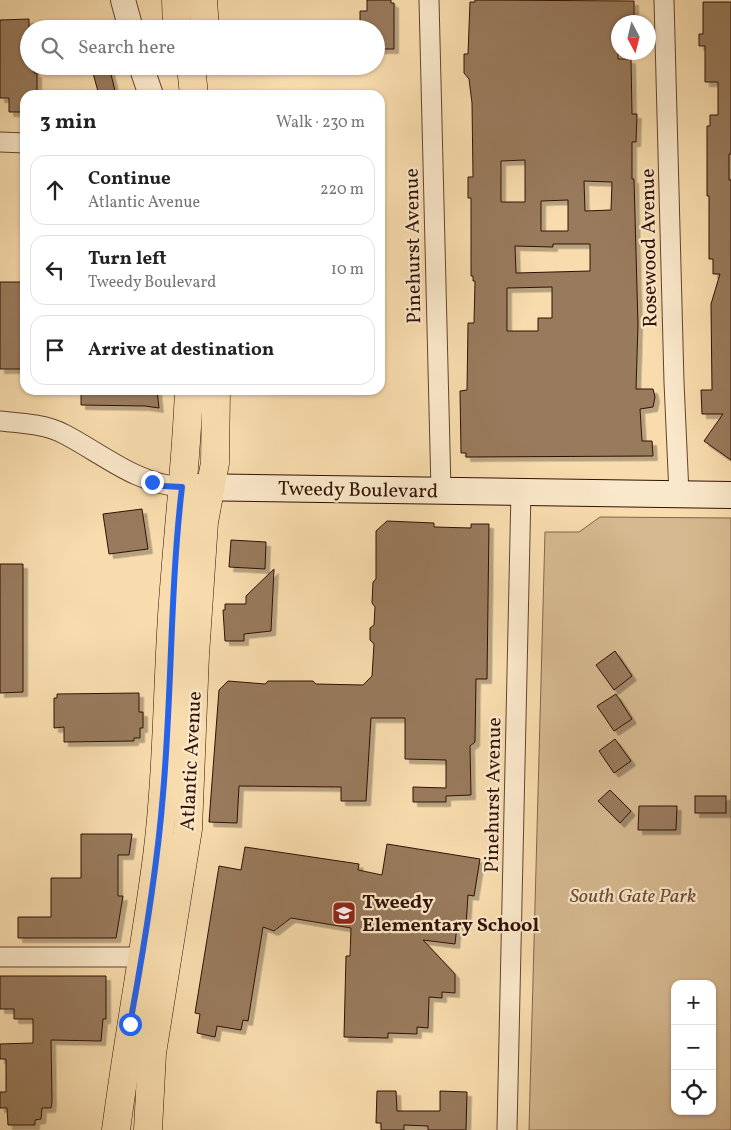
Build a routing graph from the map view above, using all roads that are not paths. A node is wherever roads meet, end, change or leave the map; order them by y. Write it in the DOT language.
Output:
graph roads {
  1 [pos="123,0"];
  2 [pos="161,0"];
  3 [pos="176,0"];
  4 [pos="429,0"];
  5 [pos="664,0"];
  6 [pos="129,20"];
  7 [pos="171,20"];
  8 [pos="176,20"];
  9 [pos="144,75"];
  10 [pos="177,75"];
  11 [pos="192,75"];
  12 [pos="207,75"];
  13 [pos="149,90"];
  14 [pos="178,90"];
  15 [pos="193,90"];
  16 [pos="208,90"];
  17 [pos="0,142"];
  18 [pos="20,142"];
  19 [pos="189,395"];
  20 [pos="216,395"];
  21 [pos="0,421"];
  22 [pos="182,487"];
  23 [pos="211,488"];
  24 [pos="441,490"];
  25 [pos="521,490"];
  26 [pos="679,494"];
  27 [pos="731,495"];
  28 [pos="0,957"];
  29 [pos="155,957"];
  30 [pos="116,1130"];
  31 [pos="148,1130"];
  32 [pos="507,1130"];
  1 -- 6 [label="street"];
  2 -- 7 [label="street"];
  3 -- 8 [label="main road"];
  4 -- 24 [label="street, Pinehurst Avenue"];
  5 -- 26 [label="street, Rosewood Avenue"];
  9 -- 13 [label="street"];
  10 -- 14 [label="main road"];
  11 -- 15 [label="main road"];
  12 -- 16 [label="main road"];
  17 -- 18 [label="street"];
  19 -- 22 [label="main road, Atlantic Avenue"];
  20 -- 23 [label="main road, Atlantic Avenue"];
  21 -- 22 [label="street, Tweedy Boulevard"];
  22 -- 23 [label="main road, Tweedy Boulevard"];
  22 -- 29 [label="main road, Atlantic Avenue"];
  23 -- 24 [label="main road, Tweedy Boulevard"];
  23 -- 29 [label="main road, Atlantic Avenue"];
  24 -- 25 [label="main road, Tweedy Boulevard"];
  25 -- 26 [label="main road, Tweedy Boulevard"];
  25 -- 32 [label="street, Pinehurst Avenue"];
  26 -- 27 [label="main road, Tweedy Boulevard"];
  28 -- 29 [label="street"];
  29 -- 30 [label="main road, Atlantic Avenue"];
  29 -- 31 [label="main road, Atlantic Avenue"];
}
